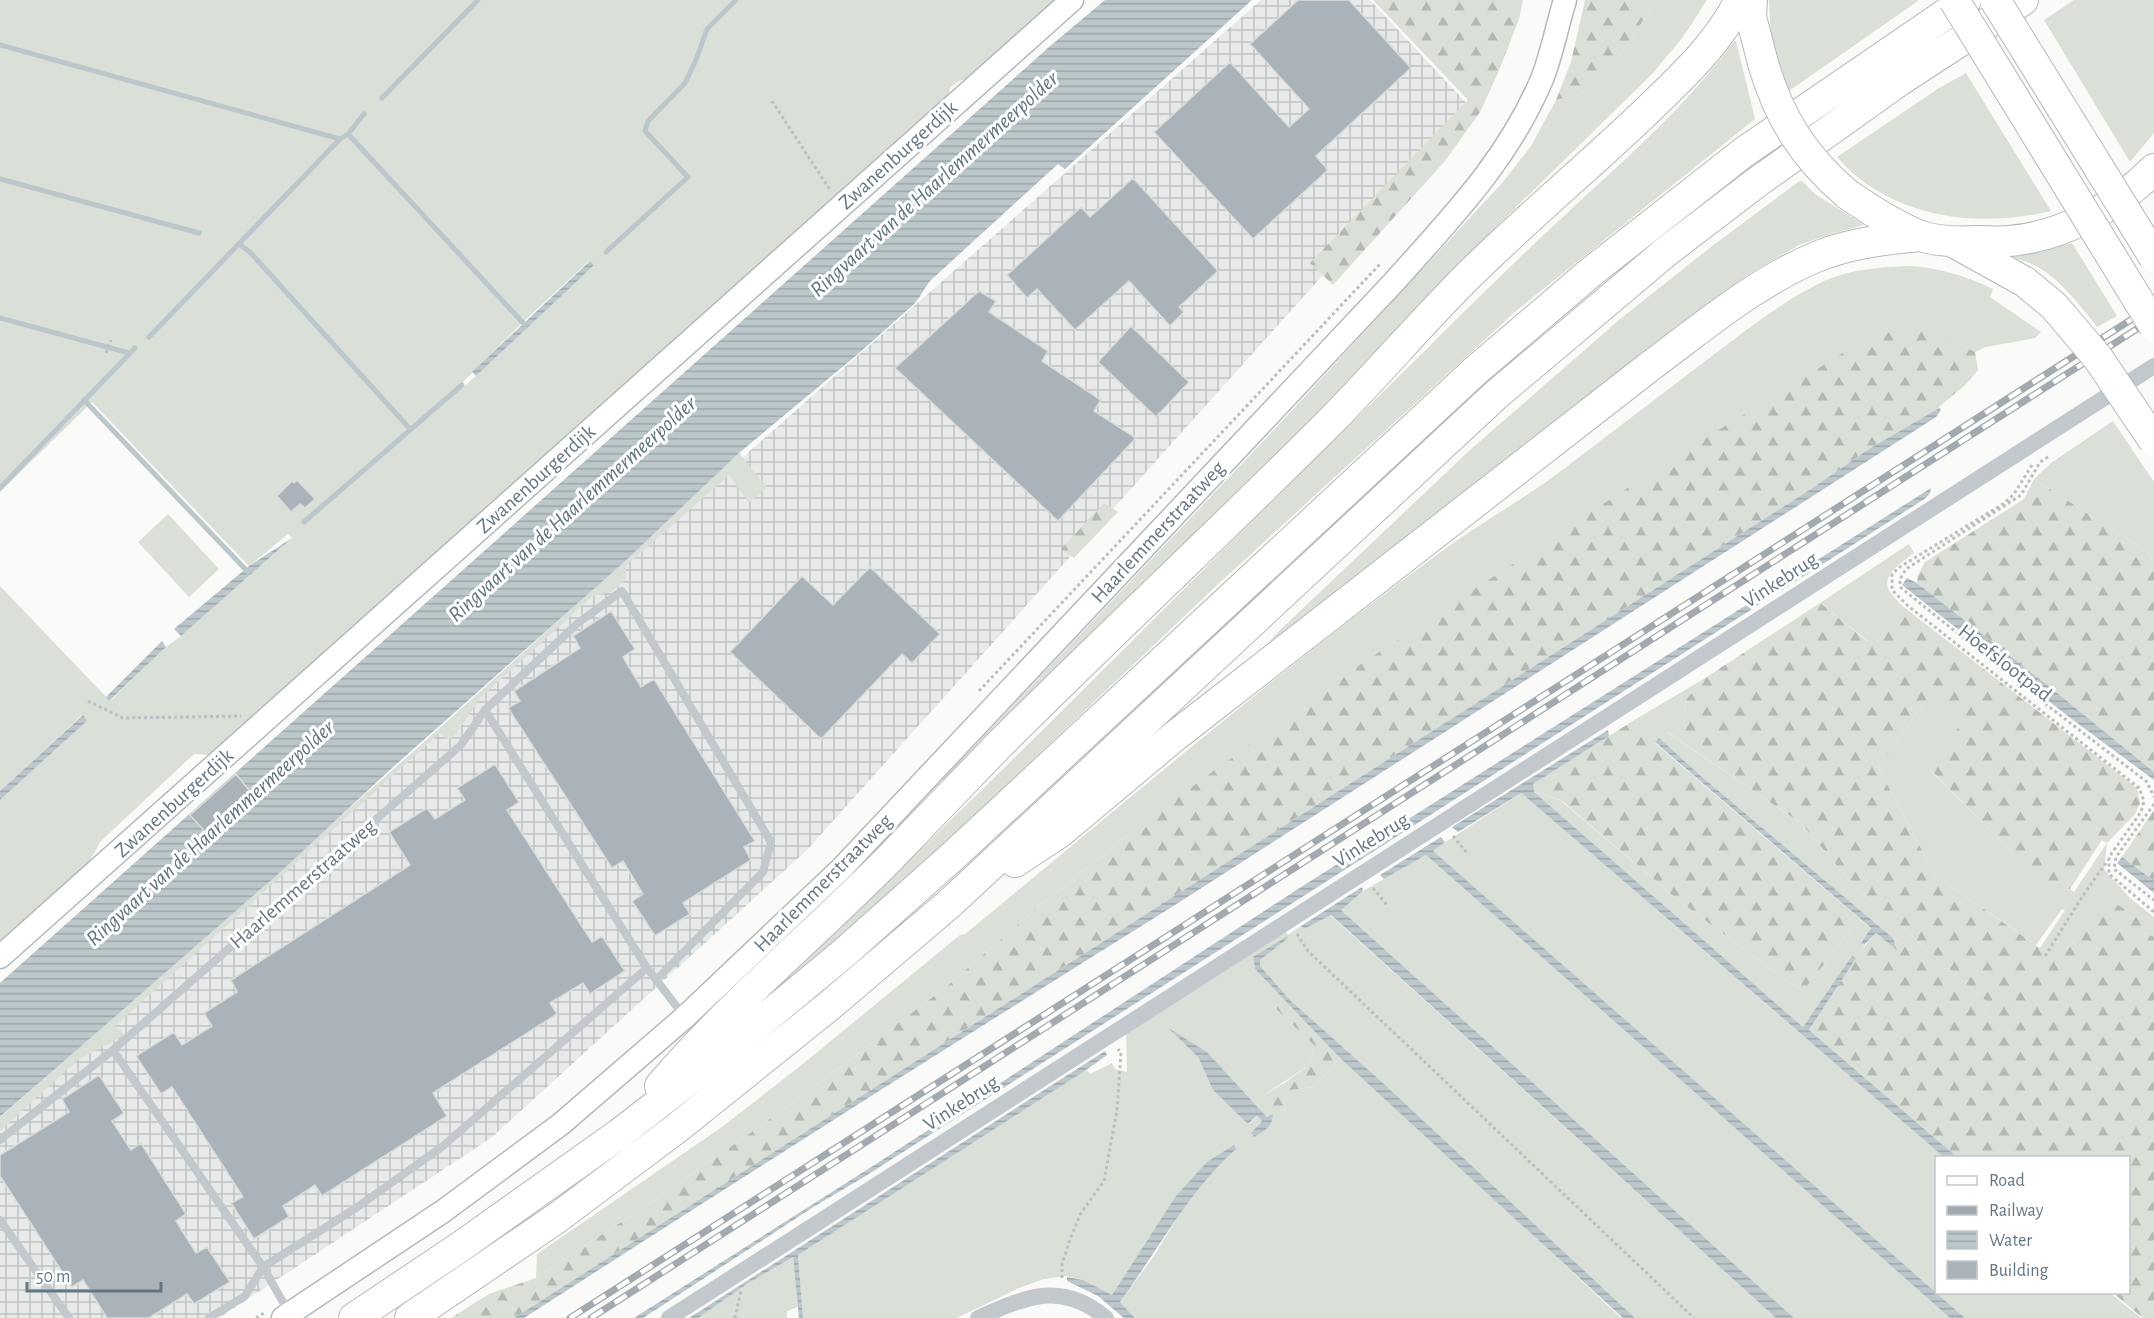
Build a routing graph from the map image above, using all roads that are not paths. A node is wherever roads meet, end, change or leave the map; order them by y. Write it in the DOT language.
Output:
graph roads {
  1 [pos="1072,0"];
  2 [pos="1565,0"];
  3 [pos="1720,0"];
  4 [pos="1740,0"];
  5 [pos="1752,0"];
  6 [pos="1954,0"];
  7 [pos="1966,0"];
  8 [pos="1995,0"];
  9 [pos="2024,0"];
  10 [pos="1666,92"];
  11 [pos="2154,169"];
  12 [pos="1920,236"];
  13 [pos="1952,242"];
  14 [pos="2154,257"];
  15 [pos="2154,326"];
  16 [pos="2154,366"];
  17 [pos="2154,441"];
  18 [pos="484,710"];
  19 [pos="949,904"];
  20 [pos="0,957"];
  21 [pos="647,968"];
  22 [pos="657,979"];
  23 [pos="685,1017"];
  24 [pos="113,1050"];
  25 [pos="619,1134"];
  26 [pos="0,1140"];
  27 [pos="0,1220"];
  28 [pos="263,1267"];
  29 [pos="285,1311"];
  30 [pos="69,1318"];
  31 [pos="209,1318"];
  32 [pos="354,1318"];
  33 [pos="410,1318"];
  34 [pos="669,1318"];
  35 [pos="978,1318"];
  36 [pos="1106,1318"];
  1 -- 20 [label="main road, Zwanenburgerdijk"];
  2 -- 23 [label="main road, Haarlemmerstraatweg"];
  3 -- 10 [label="highway"];
  4 -- 10 [label="highway"];
  5 -- 12 [label="highway, bridge"];
  6 -- 15 [label="highway, bridge"];
  7 -- 25 [label="highway"];
  8 -- 14 [label="highway, bridge"];
  9 -- 19 [label="highway"];
  10 -- 25 [label="highway"];
  11 -- 13 [label="highway"];
  12 -- 13 [label="highway"];
  12 -- 19 [label="highway"];
  13 -- 17 [label="highway, bridge"];
  16 -- 34 [label="street, Vinkebrug"];
  18 -- 21 [label="lane"];
  18 -- 22 [label="lane, Haarlemmerstraatweg"];
  18 -- 24 [label="lane, Haarlemmerstraatweg"];
  19 -- 33 [label="highway"];
  21 -- 22 [label="lane"];
  21 -- 28 [label="lane"];
  22 -- 23 [label="lane"];
  23 -- 29 [label="main road, Haarlemmerstraatweg"];
  24 -- 26 [label="lane, Haarlemmerstraatweg"];
  24 -- 28 [label="lane"];
  25 -- 32 [label="highway"];
  27 -- 30 [label="lane"];
  28 -- 29 [label="lane"];
  28 -- 31 [label="lane"];
  35 -- 36 [label="street"];
}
